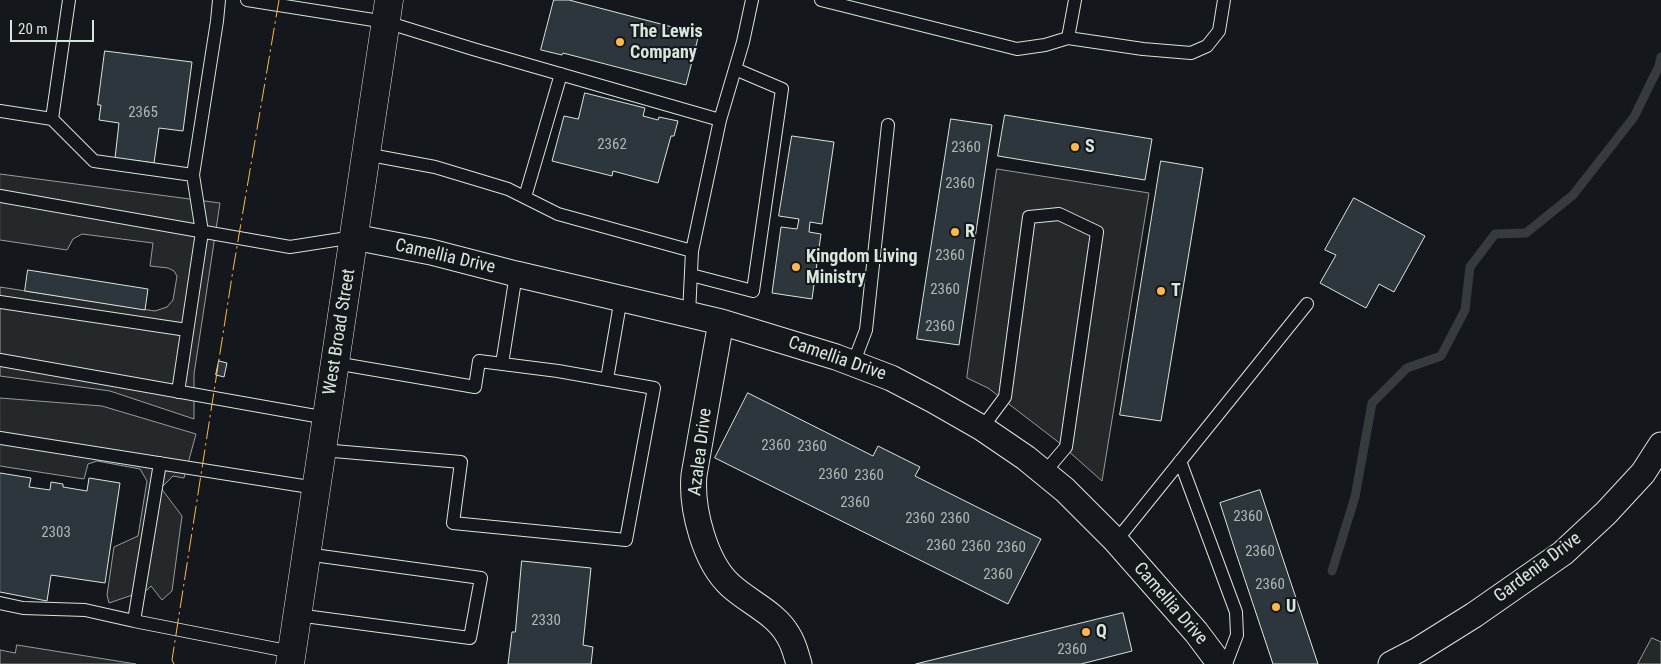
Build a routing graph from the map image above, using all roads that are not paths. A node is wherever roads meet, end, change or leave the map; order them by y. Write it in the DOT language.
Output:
graph roads {
  1 [pos="69,0"];
  2 [pos="219,0"];
  3 [pos="247,0"];
  4 [pos="752,0"];
  5 [pos="821,0"];
  6 [pos="1075,0"];
  7 [pos="1224,0"];
  8 [pos="388,11"];
  9 [pos="1068,38"];
  10 [pos="735,70"];
  11 [pos="561,74"];
  12 [pos="0,111"];
  13 [pos="52,119"];
  14 [pos="720,120"];
  15 [pos="888,125"];
  16 [pos="365,154"];
  17 [pos="194,175"];
  18 [pos="0,196"];
  19 [pos="525,198"];
  20 [pos="202,232"];
  21 [pos="354,237"];
  22 [pos="692,251"];
  23 [pos="516,274"];
  24 [pos="691,275"];
  25 [pos="621,298"];
  26 [pos="0,302"];
  27 [pos="1307,304"];
  28 [pos="689,314"];
  29 [pos="722,322"];
  30 [pos="187,330"];
  31 [pos="0,360"];
  32 [pos="335,363"];
  33 [pos="502,364"];
  34 [pos="852,364"];
  35 [pos="607,379"];
  36 [pos="178,392"];
  37 [pos="327,418"];
  38 [pos="982,428"];
  39 [pos="0,438"];
  40 [pos="1661,445"];
  41 [pos="322,450"];
  42 [pos="1180,461"];
  43 [pos="160,463"];
  44 [pos="1044,473"];
  45 [pos="1652,473"];
  46 [pos="316,488"];
  47 [pos="1116,541"];
  48 [pos="306,554"];
  49 [pos="0,603"];
  50 [pos="297,615"];
  51 [pos="134,621"];
  52 [pos="291,658"];
  53 [pos="799,664"];
  54 [pos="1220,664"];
  55 [pos="1226,664"];
  56 [pos="1391,664"];
  1 -- 13 [label="lane"];
  2 -- 17 [label="lane"];
  3 -- 8 [label="lane"];
  4 -- 10 [label="lane"];
  5 -- 9 [label="lane"];
  6 -- 9 [label="lane"];
  7 -- 9 [label="lane"];
  8 -- 11 [label="lane"];
  8 -- 16 [label="main road, West Broad Street"];
  10 -- 14 [label="lane"];
  10 -- 24 [label="lane"];
  11 -- 14 [label="lane"];
  11 -- 19 [label="lane"];
  12 -- 13 [label="lane"];
  13 -- 17 [label="lane"];
  14 -- 22 [label="lane"];
  15 -- 34 [label="lane"];
  16 -- 19 [label="lane"];
  16 -- 21 [label="main road, West Broad Street"];
  17 -- 20 [label="lane"];
  18 -- 20 [label="lane"];
  19 -- 22 [label="lane"];
  20 -- 21 [label="lane"];
  20 -- 30 [label="lane"];
  21 -- 23 [label="street, Camellia Drive"];
  21 -- 32 [label="main road, West Broad Street"];
  22 -- 24 [label="lane"];
  23 -- 25 [label="street, Camellia Drive"];
  23 -- 33 [label="lane"];
  24 -- 28 [label="lane"];
  25 -- 28 [label="street, Camellia Drive"];
  25 -- 35 [label="lane"];
  26 -- 30 [label="lane"];
  27 -- 42 [label="lane"];
  28 -- 29 [label="street, Camellia Drive"];
  29 -- 34 [label="street, Camellia Drive"];
  29 -- 53 [label="street, Azalea Drive"];
  30 -- 36 [label="lane"];
  31 -- 36 [label="lane"];
  32 -- 33 [label="lane"];
  32 -- 37 [label="main road, West Broad Street"];
  33 -- 35 [label="lane"];
  34 -- 38 [label="street, Camellia Drive"];
  35 -- 41 [label="lane"];
  36 -- 37 [label="lane"];
  37 -- 41 [label="main road, West Broad Street"];
  38 -- 44 [label="street, Camellia Drive"];
  38 -- 44 [label="lane"];
  39 -- 43 [label="lane"];
  40 -- 45 [label="street, Gardenia Drive"];
  41 -- 46 [label="main road, West Broad Street"];
  42 -- 47 [label="lane"];
  42 -- 55 [label="lane"];
  43 -- 46 [label="lane"];
  43 -- 51 [label="lane"];
  44 -- 47 [label="street, Camellia Drive"];
  45 -- 56 [label="street, Gardenia Drive"];
  46 -- 48 [label="main road, West Broad Street"];
  47 -- 54 [label="street, Camellia Drive"];
  48 -- 50 [label="main road, West Broad Street"];
  48 -- 50 [label="lane"];
  49 -- 51 [label="lane"];
  50 -- 52 [label="main road, West Broad Street"];
  51 -- 52 [label="lane"];
}
